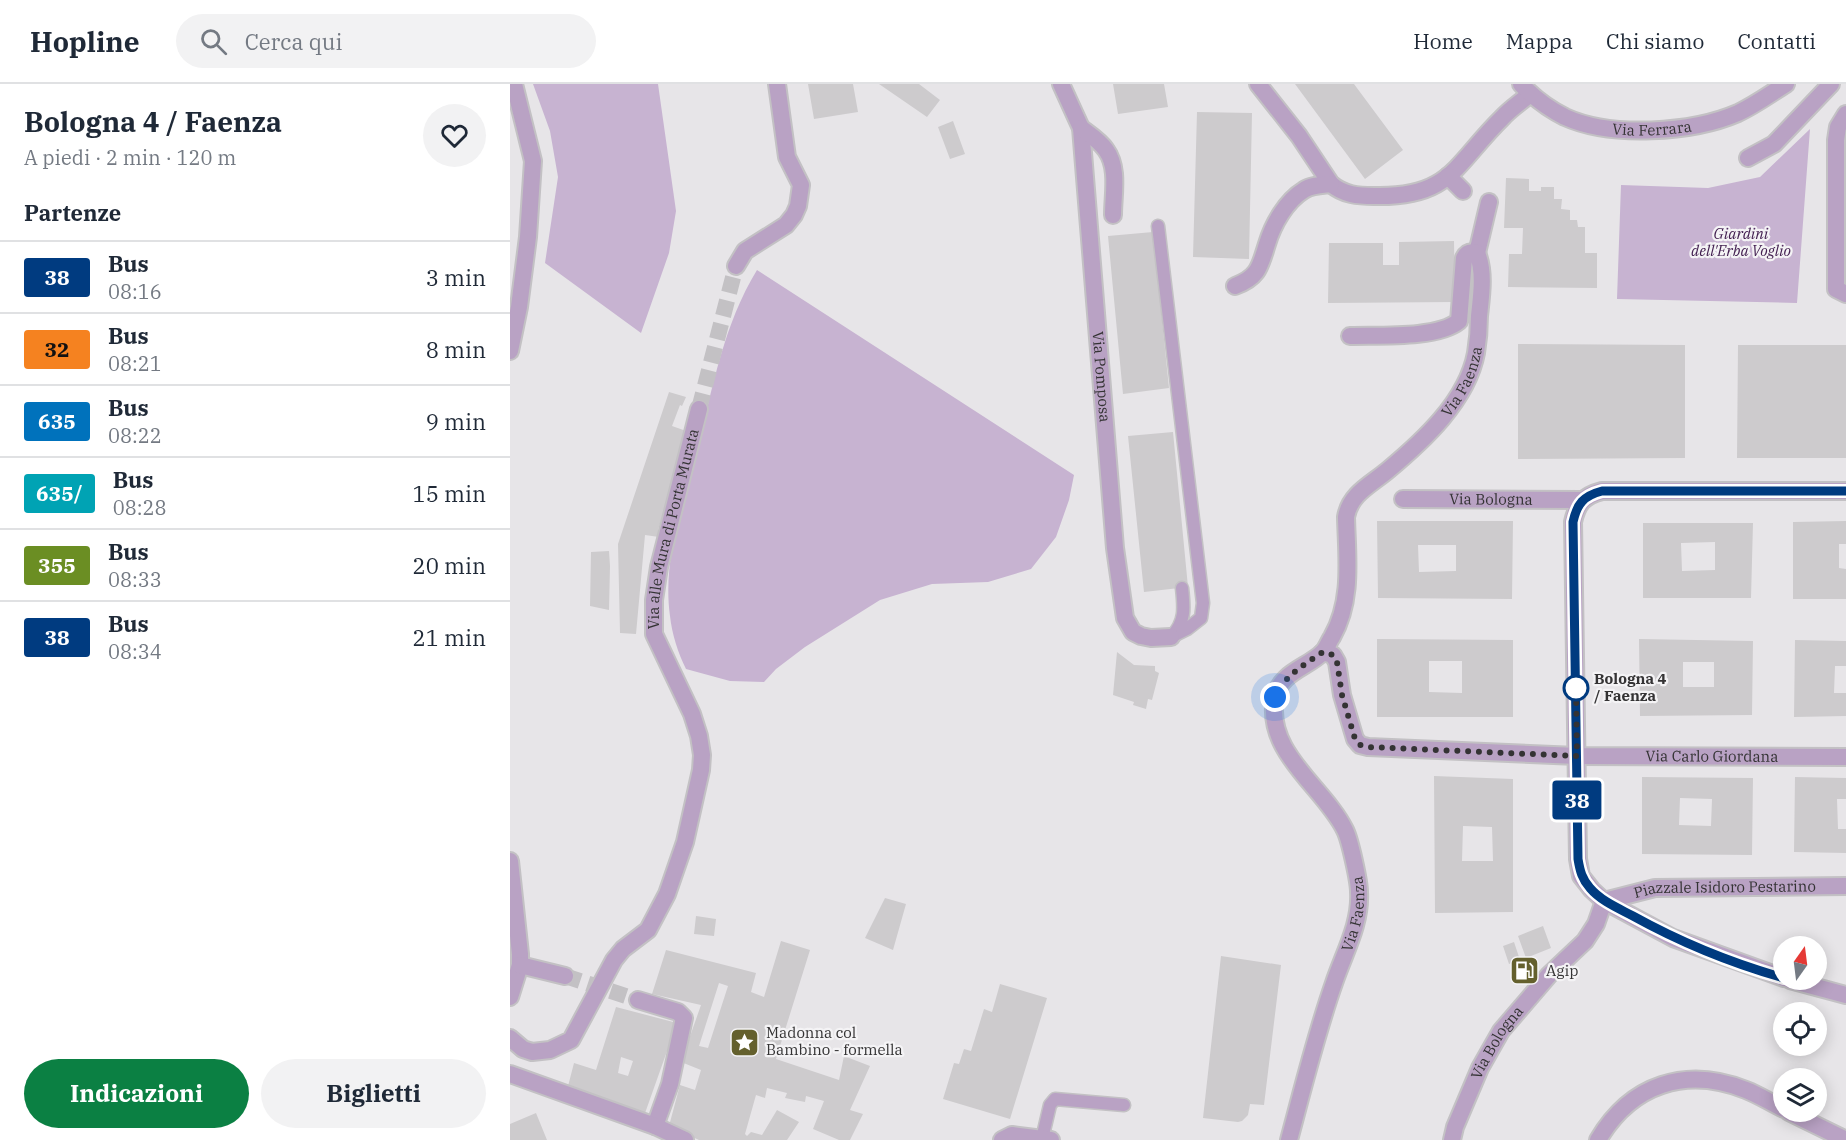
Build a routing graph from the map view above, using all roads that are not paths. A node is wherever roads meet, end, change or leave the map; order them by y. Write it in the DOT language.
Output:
graph roads {
  1 [pos="514,84"];
  2 [pos="777,84"];
  3 [pos="1061,84"];
  4 [pos="1258,84"];
  5 [pos="1786,84"];
  6 [pos="1831,84"];
  7 [pos="1526,89"];
  8 [pos="1846,114"];
  9 [pos="1081,128"];
  10 [pos="1748,158"];
  11 [pos="1448,176"];
  12 [pos="1331,184"];
  13 [pos="1463,191"];
  14 [pos="1489,202"];
  15 [pos="1113,215"];
  16 [pos="1158,226"];
  17 [pos="1477,253"];
  18 [pos="736,266"];
  19 [pos="1235,286"];
  20 [pos="1846,294"];
  21 [pos="1350,336"];
  22 [pos="510,351"];
  23 [pos="699,409"];
  24 [pos="1846,491"];
  25 [pos="1403,499"];
  26 [pos="1581,500"];
  27 [pos="1182,588"];
  28 [pos="1172,637"];
  29 [pos="1323,652"];
  30 [pos="1577,756"];
  31 [pos="1846,757"];
  32 [pos="510,861"];
  33 [pos="1846,886"];
  34 [pos="1604,900"];
  35 [pos="520,965"];
  36 [pos="1773,975"];
  37 [pos="565,976"];
  38 [pos="1827,990"];
  39 [pos="1846,995"];
  40 [pos="510,997"];
  41 [pos="638,1000"];
  42 [pos="510,1038"];
  43 [pos="510,1074"];
  44 [pos="1773,1104"];
  45 [pos="1124,1105"];
  46 [pos="1809,1122"];
  47 [pos="655,1126"];
  48 [pos="1047,1139"];
  49 [pos="685,1140"];
  50 [pos="1002,1140"];
  51 [pos="1289,1140"];
  52 [pos="1452,1140"];
  53 [pos="1598,1140"];
  54 [pos="1846,1140"];
  1 -- 22 [label="street"];
  2 -- 18 [label="street"];
  3 -- 9 [label="street, Via Pomposa"];
  4 -- 12 [label="street"];
  5 -- 7 [label="street, Via Ferrara"];
  6 -- 10 [label="street"];
  7 -- 11 [label="street"];
  8 -- 20 [label="street"];
  9 -- 15 [label="street"];
  9 -- 28 [label="street, Via Pomposa"];
  11 -- 12 [label="street"];
  11 -- 13 [label="street"];
  12 -- 19 [label="street"];
  14 -- 17 [label="street"];
  16 -- 28 [label="lane"];
  17 -- 21 [label="street, Via Faenza"];
  17 -- 29 [label="street, Via Faenza"];
  23 -- 42 [label="street, Via alle Mura di Porta Murata"];
  24 -- 26 [label="street, Via Bologna"];
  25 -- 26 [label="street, Via Bologna"];
  26 -- 30 [label="street"];
  27 -- 28 [label="lane"];
  29 -- 30 [label="street"];
  29 -- 51 [label="street, Via Faenza"];
  30 -- 31 [label="street, Via Carlo Giordana"];
  30 -- 34 [label="street"];
  32 -- 35 [label="street"];
  33 -- 34 [label="street, Piazzale Isidoro Pestarino"];
  34 -- 36 [label="street"];
  34 -- 52 [label="street, Via Bologna"];
  35 -- 37 [label="street"];
  35 -- 40 [label="street"];
  38 -- 39 [label="street"];
  41 -- 47 [label="street"];
  43 -- 47 [label="street"];
  44 -- 53 [label="street"];
  45 -- 48 [label="lane"];
  46 -- 54 [label="street"];
  47 -- 49 [label="street"];
  48 -- 50 [label="street"];
}
